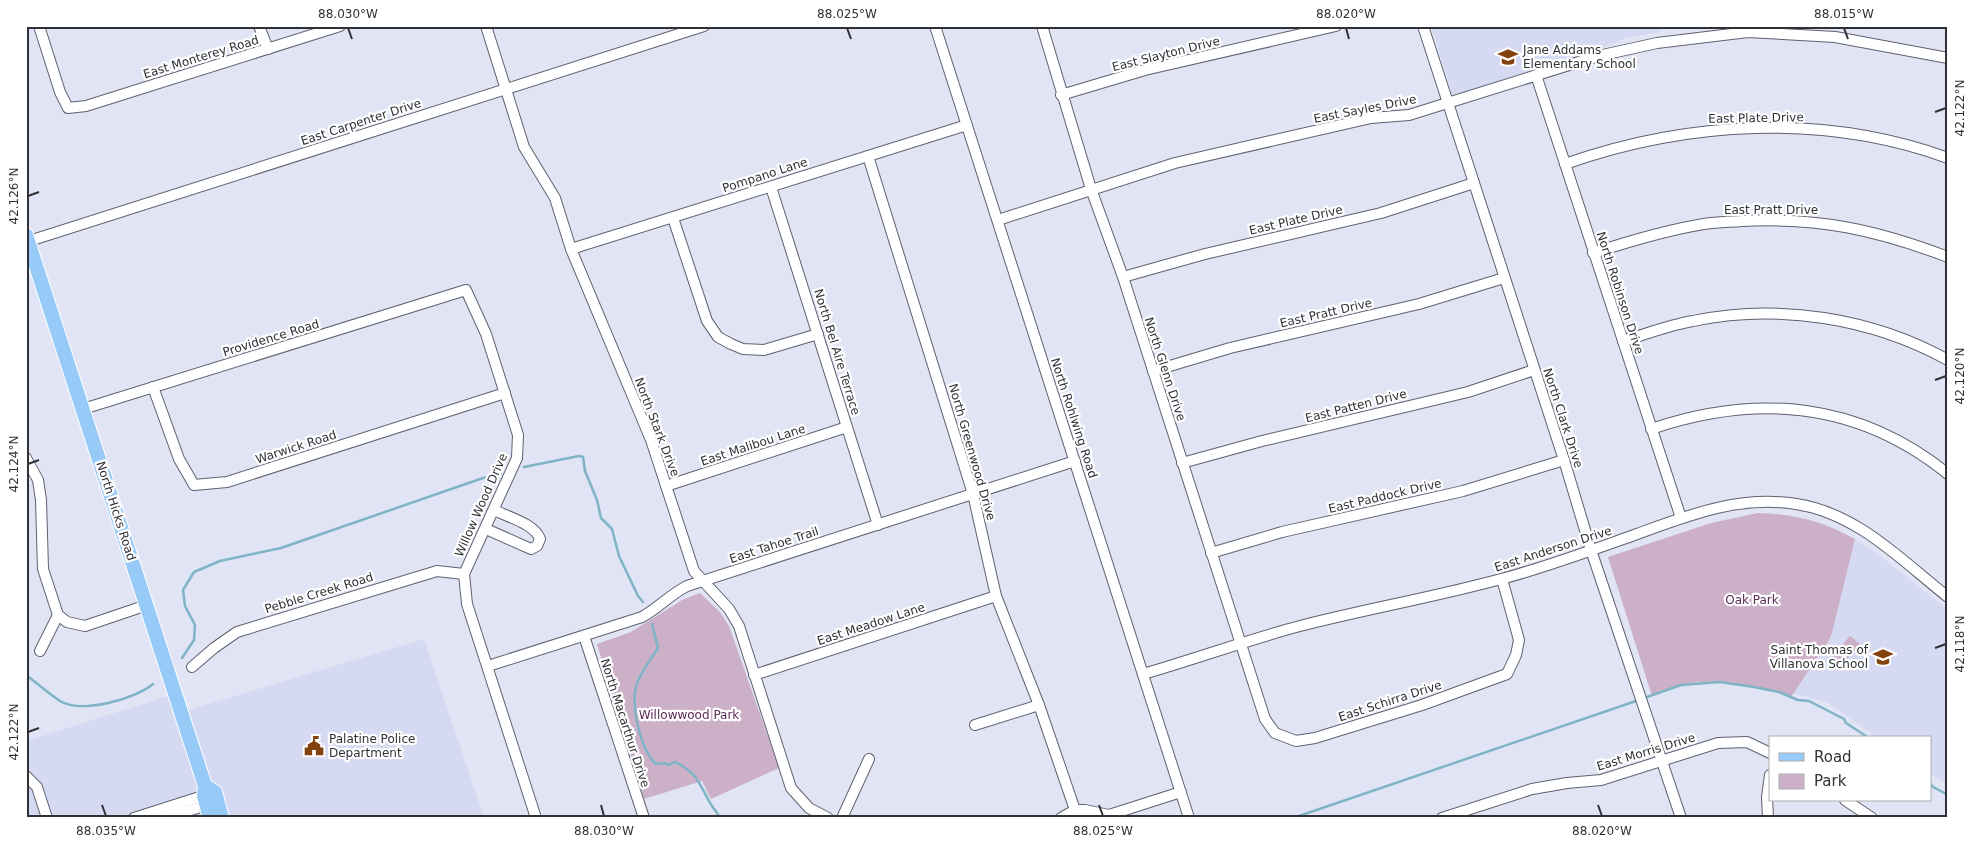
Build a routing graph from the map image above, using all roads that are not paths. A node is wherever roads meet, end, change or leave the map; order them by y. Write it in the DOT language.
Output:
graph roads {
  1 [pos="39,26"];
  2 [pos="259,26"];
  3 [pos="340,26"];
  4 [pos="486,26"];
  5 [pos="704,26"];
  6 [pos="936,26"];
  7 [pos="1042,26"];
  8 [pos="1336,26"];
  9 [pos="1423,26"];
  10 [pos="268,49"];
  11 [pos="1948,58"];
  12 [pos="1536,75"];
  13 [pos="506,89"];
  14 [pos="1062,95"];
  15 [pos="1447,103"];
  16 [pos="967,125"];
  17 [pos="868,156"];
  18 [pos="1948,158"];
  19 [pos="1565,164"];
  20 [pos="1474,184"];
  21 [pos="771,186"];
  22 [pos="1091,188"];
  23 [pos="673,218"];
  24 [pos="998,220"];
  25 [pos="27,239"];
  26 [pos="571,250"];
  27 [pos="1593,253"];
  28 [pos="1948,257"];
  29 [pos="1122,278"];
  30 [pos="1504,278"];
  31 [pos="466,290"];
  32 [pos="818,334"];
  33 [pos="1623,341"];
  34 [pos="1948,360"];
  35 [pos="1534,370"];
  36 [pos="1153,371"];
  37 [pos="153,387"];
  38 [pos="505,393"];
  39 [pos="83,409"];
  40 [pos="847,427"];
  41 [pos="1651,429"];
  42 [pos="26,458"];
  43 [pos="1075,460"];
  44 [pos="1564,460"];
  45 [pos="1182,463"];
  46 [pos="1948,474"];
  47 [pos="666,486"];
  48 [pos="973,494"];
  49 [pos="494,510"];
  50 [pos="1681,518"];
  51 [pos="878,525"];
  52 [pos="486,529"];
  53 [pos="1591,550"];
  54 [pos="1211,553"];
  55 [pos="464,574"];
  56 [pos="1502,579"];
  57 [pos="703,581"];
  58 [pos="996,596"];
  59 [pos="1948,597"];
  60 [pos="147,605"];
  61 [pos="58,615"];
  62 [pos="584,636"];
  63 [pos="1241,645"];
  64 [pos="40,651"];
  65 [pos="488,666"];
  66 [pos="192,667"];
  67 [pos="1143,674"];
  68 [pos="754,675"];
  69 [pos="1039,705"];
  70 [pos="1265,719"];
  71 [pos="975,725"];
  72 [pos="1769,752"];
  73 [pos="869,759"];
  74 [pos="1663,761"];
  75 [pos="26,776"];
  76 [pos="1769,782"];
  77 [pos="1181,792"];
  78 [pos="210,800"];
  79 [pos="1848,802"];
  80 [pos="1075,810"];
  81 [pos="47,818"];
  82 [pos="134,818"];
  83 [pos="164,818"];
  84 [pos="222,818"];
  85 [pos="536,818"];
  86 [pos="644,818"];
  87 [pos="828,818"];
  88 [pos="842,818"];
  89 [pos="1061,818"];
  90 [pos="1189,818"];
  91 [pos="1442,818"];
  92 [pos="1681,818"];
  93 [pos="1768,818"];
  94 [pos="1872,818"];
  1 -- 10 [label="street, East Monterey Road"];
  2 -- 10 [label="street"];
  3 -- 10 [label="street, East Monterey Road"];
  4 -- 13 [label="street, North Stark Drive"];
  5 -- 13 [label="street, East Carpenter Drive"];
  6 -- 16 [label="street, North Rohlwing Road"];
  7 -- 14 [label="street, North Glenn Drive"];
  8 -- 14 [label="street, East Slayton Drive"];
  9 -- 15 [label="street, North Clark Drive"];
  11 -- 12 [label="street, East Sayles Drive"];
  12 -- 15 [label="street, East Sayles Drive"];
  12 -- 19 [label="street, North Robinson Drive"];
  13 -- 25 [label="street, East Carpenter Drive"];
  13 -- 26 [label="street, North Stark Drive"];
  14 -- 22 [label="street, North Glenn Drive"];
  15 -- 20 [label="street, North Clark Drive"];
  15 -- 22 [label="street, East Sayles Drive"];
  16 -- 17 [label="street, Pompano Lane"];
  16 -- 24 [label="street, North Rohlwing Road"];
  17 -- 21 [label="street, Pompano Lane"];
  17 -- 48 [label="street, North Greenwood Drive"];
  18 -- 19 [label="street, East Plate Drive"];
  19 -- 27 [label="street, North Robinson Drive"];
  20 -- 29 [label="street, East Plate Drive"];
  20 -- 30 [label="street, North Clark Drive"];
  21 -- 23 [label="street, Pompano Lane"];
  21 -- 32 [label="street, North Bel Aire Terrace"];
  22 -- 24 [label="street, East Sayles Drive"];
  22 -- 29 [label="street, North Glenn Drive"];
  23 -- 26 [label="street, Pompano Lane"];
  23 -- 32 [label="street"];
  24 -- 43 [label="street, North Rohlwing Road"];
  25 -- 39 [label="main road, North Hicks Road"];
  26 -- 47 [label="street, North Stark Drive"];
  27 -- 28 [label="street, East Pratt Drive"];
  27 -- 33 [label="street, North Robinson Drive"];
  29 -- 36 [label="street, North Glenn Drive"];
  30 -- 35 [label="street, North Clark Drive"];
  30 -- 36 [label="street, East Pratt Drive"];
  31 -- 37 [label="street, Providence Road"];
  31 -- 38 [label="street, Willow Wood Drive"];
  32 -- 40 [label="street, North Bel Aire Terrace"];
  33 -- 34 [label="street"];
  33 -- 41 [label="street, North Robinson Drive"];
  35 -- 44 [label="street, North Clark Drive"];
  35 -- 45 [label="street, East Patten Drive"];
  36 -- 45 [label="street, North Glenn Drive"];
  37 -- 38 [label="street, Warwick Road"];
  37 -- 39 [label="street, Providence Road"];
  38 -- 49 [label="street, Willow Wood Drive"];
  39 -- 60 [label="main road, North Hicks Road"];
  40 -- 47 [label="street, East Malibou Lane"];
  40 -- 51 [label="street, North Bel Aire Terrace"];
  41 -- 46 [label="street"];
  41 -- 50 [label="street, North Robinson Drive"];
  42 -- 61 [label="street"];
  43 -- 48 [label="street, East Tahoe Trail"];
  43 -- 67 [label="street, North Rohlwing Road"];
  44 -- 53 [label="street, North Clark Drive"];
  44 -- 54 [label="street, East Paddock Drive"];
  45 -- 54 [label="street, North Glenn Drive"];
  47 -- 57 [label="street, North Stark Drive"];
  48 -- 51 [label="street, East Tahoe Trail"];
  48 -- 58 [label="street, North Greenwood Drive"];
  49 -- 52 [label="street, Willow Wood Drive"];
  49 -- 52 [label="street"];
  50 -- 53 [label="street, East Anderson Drive"];
  50 -- 59 [label="street, East Anderson Drive"];
  51 -- 57 [label="street, East Tahoe Trail"];
  52 -- 55 [label="street, Willow Wood Drive"];
  53 -- 56 [label="street, East Anderson Drive"];
  53 -- 74 [label="street, North Clark Drive"];
  54 -- 63 [label="street, North Glenn Drive"];
  55 -- 65 [label="street, Willow Wood Drive"];
  55 -- 66 [label="street, Pebble Creek Road"];
  56 -- 63 [label="street, East Anderson Drive"];
  56 -- 70 [label="street, East Schirra Drive"];
  57 -- 62 [label="street, East Tahoe Trail"];
  57 -- 68 [label="street, North Stark Drive"];
  58 -- 68 [label="street, East Meadow Lane"];
  58 -- 69 [label="street, North Greenwood Drive"];
  60 -- 61 [label="street"];
  60 -- 78 [label="main road, North Hicks Road"];
  61 -- 64 [label="street"];
  62 -- 65 [label="street, East Tahoe Trail"];
  62 -- 86 [label="street, North Macarthur Drive"];
  63 -- 67 [label="street, East Anderson Drive"];
  63 -- 70 [label="street, North Glenn Drive"];
  65 -- 85 [label="street, Willow Wood Drive"];
  67 -- 77 [label="street, North Rohlwing Road"];
  68 -- 87 [label="street, North Stark Drive"];
  69 -- 71 [label="street"];
  69 -- 80 [label="street, North Greenwood Drive"];
  72 -- 74 [label="street, East Morris Drive"];
  73 -- 88 [label="street"];
  74 -- 91 [label="street, East Morris Drive"];
  74 -- 92 [label="street, North Clark Drive"];
  75 -- 81 [label="street"];
  76 -- 93 [label="street"];
  77 -- 80 [label="street"];
  77 -- 90 [label="street, North Rohlwing Road"];
  78 -- 82 [label="street"];
  78 -- 83 [label="street"];
  78 -- 84 [label="main road, North Hicks Road"];
  79 -- 94 [label="street"];
  80 -- 89 [label="street"];
}
